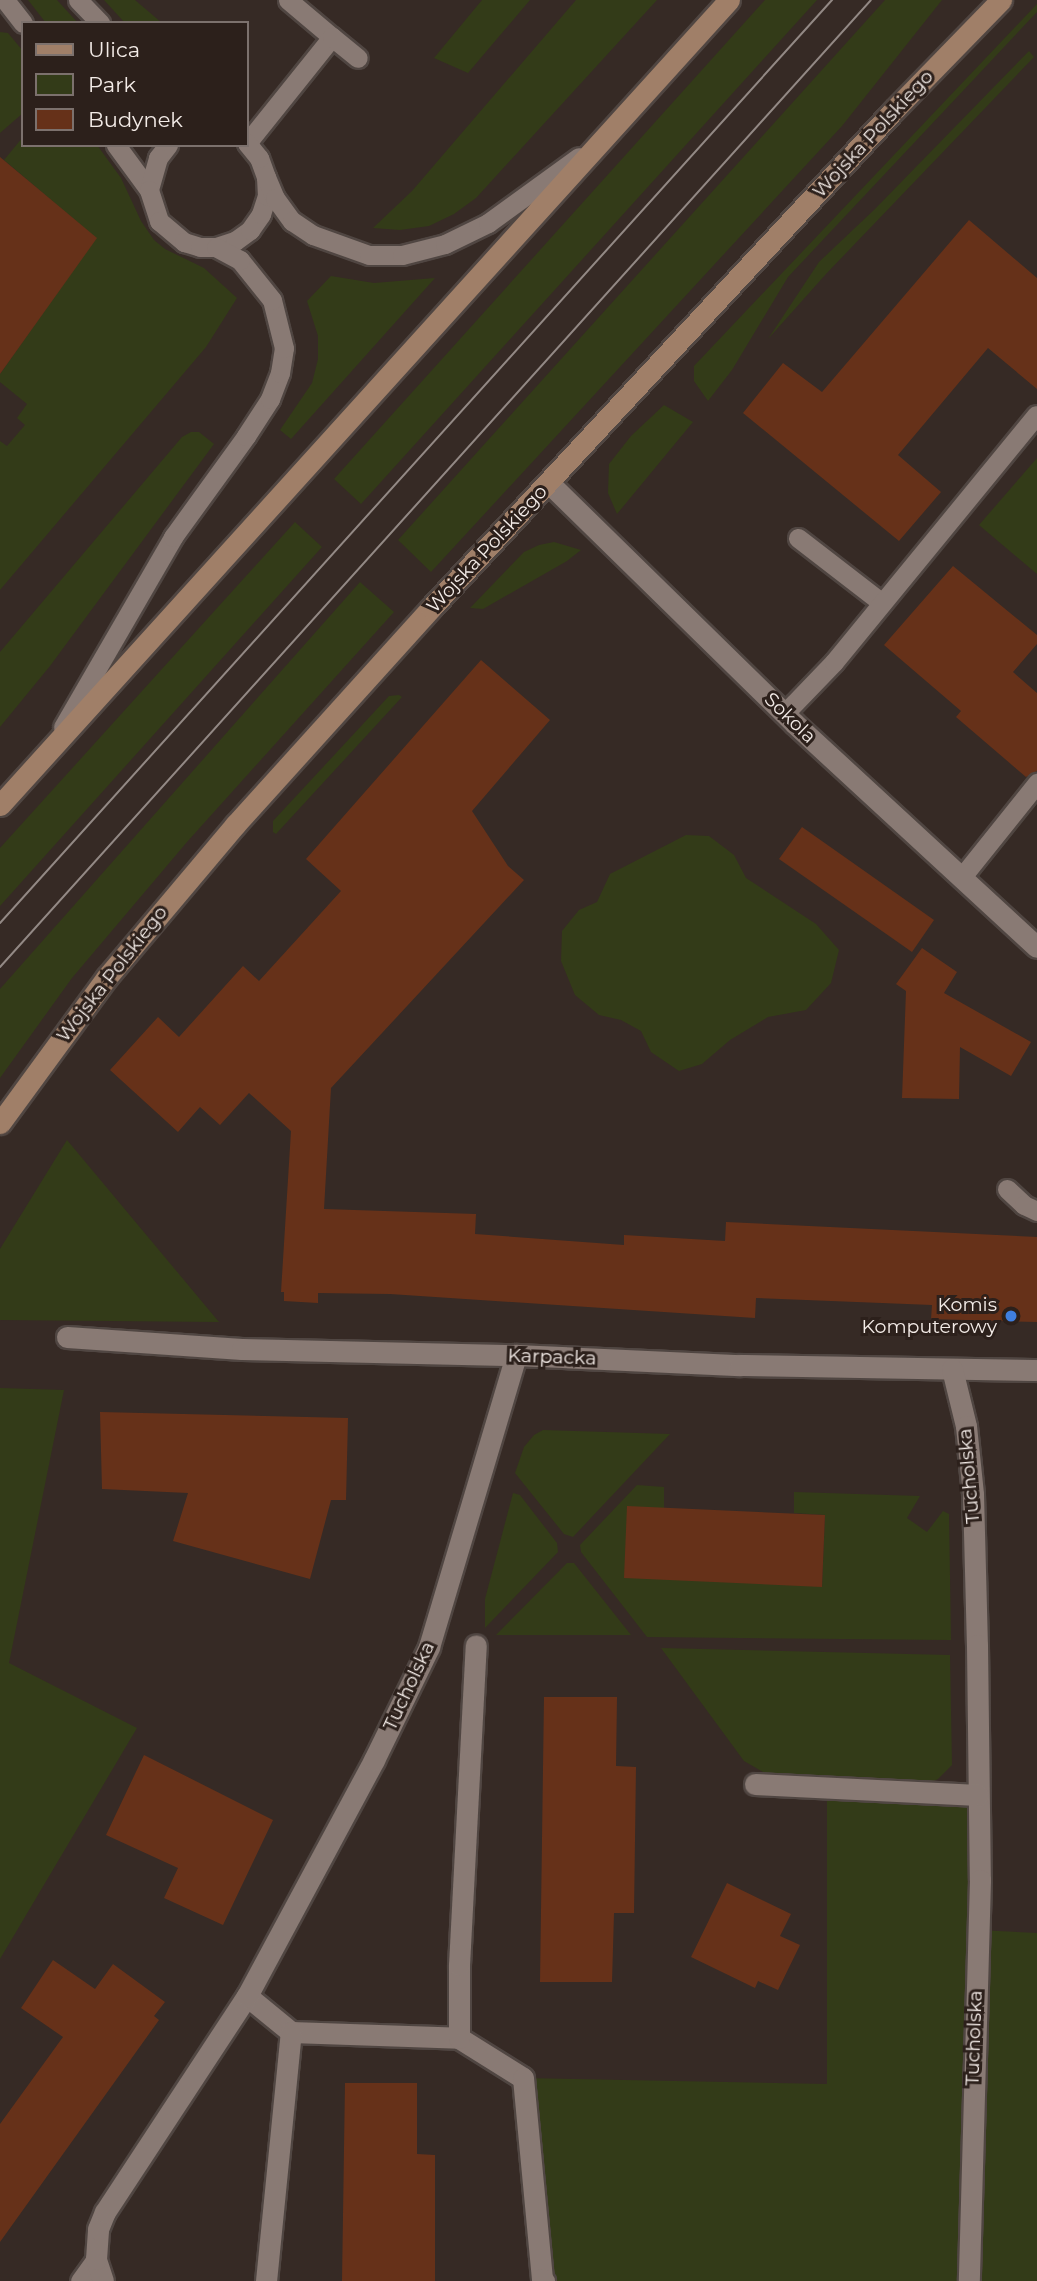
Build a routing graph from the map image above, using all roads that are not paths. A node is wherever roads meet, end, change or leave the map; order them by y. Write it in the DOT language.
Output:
graph roads {
  1 [pos="5,0"];
  2 [pos="78,0"];
  3 [pos="288,0"];
  4 [pos="729,0"];
  5 [pos="1001,0"];
  6 [pos="21,21"];
  7 [pos="98,21"];
  8 [pos="332,37"];
  9 [pos="358,58"];
  10 [pos="603,141"];
  11 [pos="248,142"];
  12 [pos="248,144"];
  13 [pos="117,147"];
  14 [pos="166,147"];
  15 [pos="266,177"];
  16 [pos="149,190"];
  17 [pos="216,247"];
  18 [pos="1036,415"];
  19 [pos="549,483"];
  20 [pos="798,538"];
  21 [pos="882,603"];
  22 [pos="784,714"];
  23 [pos="49,752"];
  24 [pos="1037,783"];
  25 [pos="0,805"];
  26 [pos="961,878"];
  27 [pos="1037,947"];
  28 [pos="0,1123"];
  29 [pos="1007,1189"];
  30 [pos="1037,1211"];
  31 [pos="67,1337"];
  32 [pos="516,1355"];
  33 [pos="951,1369"];
  34 [pos="1037,1370"];
  35 [pos="476,1646"];
  36 [pos="755,1784"];
  37 [pos="978,1795"];
  38 [pos="247,1996"];
  39 [pos="292,2032"];
  40 [pos="459,2038"];
  41 [pos="96,2259"];
  42 [pos="80,2281"];
  43 [pos="103,2281"];
  44 [pos="266,2281"];
  45 [pos="544,2281"];
  46 [pos="969,2281"];
  1 -- 6 [label="lane"];
  2 -- 7 [label="lane"];
  3 -- 8 [label="lane"];
  4 -- 10 [label="street"];
  5 -- 19 [label="street, Wojska Polskiego"];
  8 -- 9 [label="lane"];
  8 -- 11 [label="lane"];
  10 -- 15 [label="lane"];
  10 -- 23 [label="street"];
  12 -- 15 [label="lane"];
  13 -- 16 [label="lane"];
  14 -- 16 [label="lane"];
  15 -- 17 [label="lane"];
  16 -- 17 [label="lane"];
  17 -- 23 [label="lane"];
  18 -- 21 [label="lane"];
  19 -- 22 [label="street, Sokola"];
  19 -- 28 [label="street, Wojska Polskiego"];
  20 -- 21 [label="lane"];
  21 -- 22 [label="lane"];
  22 -- 26 [label="street, Sokola"];
  23 -- 25 [label="street"];
  24 -- 26 [label="lane"];
  26 -- 27 [label="street, Sokola"];
  29 -- 30 [label="lane"];
  31 -- 32 [label="street, Karpacka"];
  32 -- 33 [label="street, Karpacka"];
  32 -- 38 [label="street, Tucholska"];
  33 -- 34 [label="street, Karpacka"];
  33 -- 37 [label="street, Tucholska"];
  35 -- 40 [label="street"];
  36 -- 37 [label="street"];
  37 -- 46 [label="street, Tucholska"];
  38 -- 39 [label="street"];
  38 -- 41 [label="street, Tucholska"];
  39 -- 40 [label="street"];
  39 -- 44 [label="street"];
  40 -- 45 [label="street"];
  41 -- 42 [label="lane"];
  41 -- 43 [label="street, Tucholska"];
}
